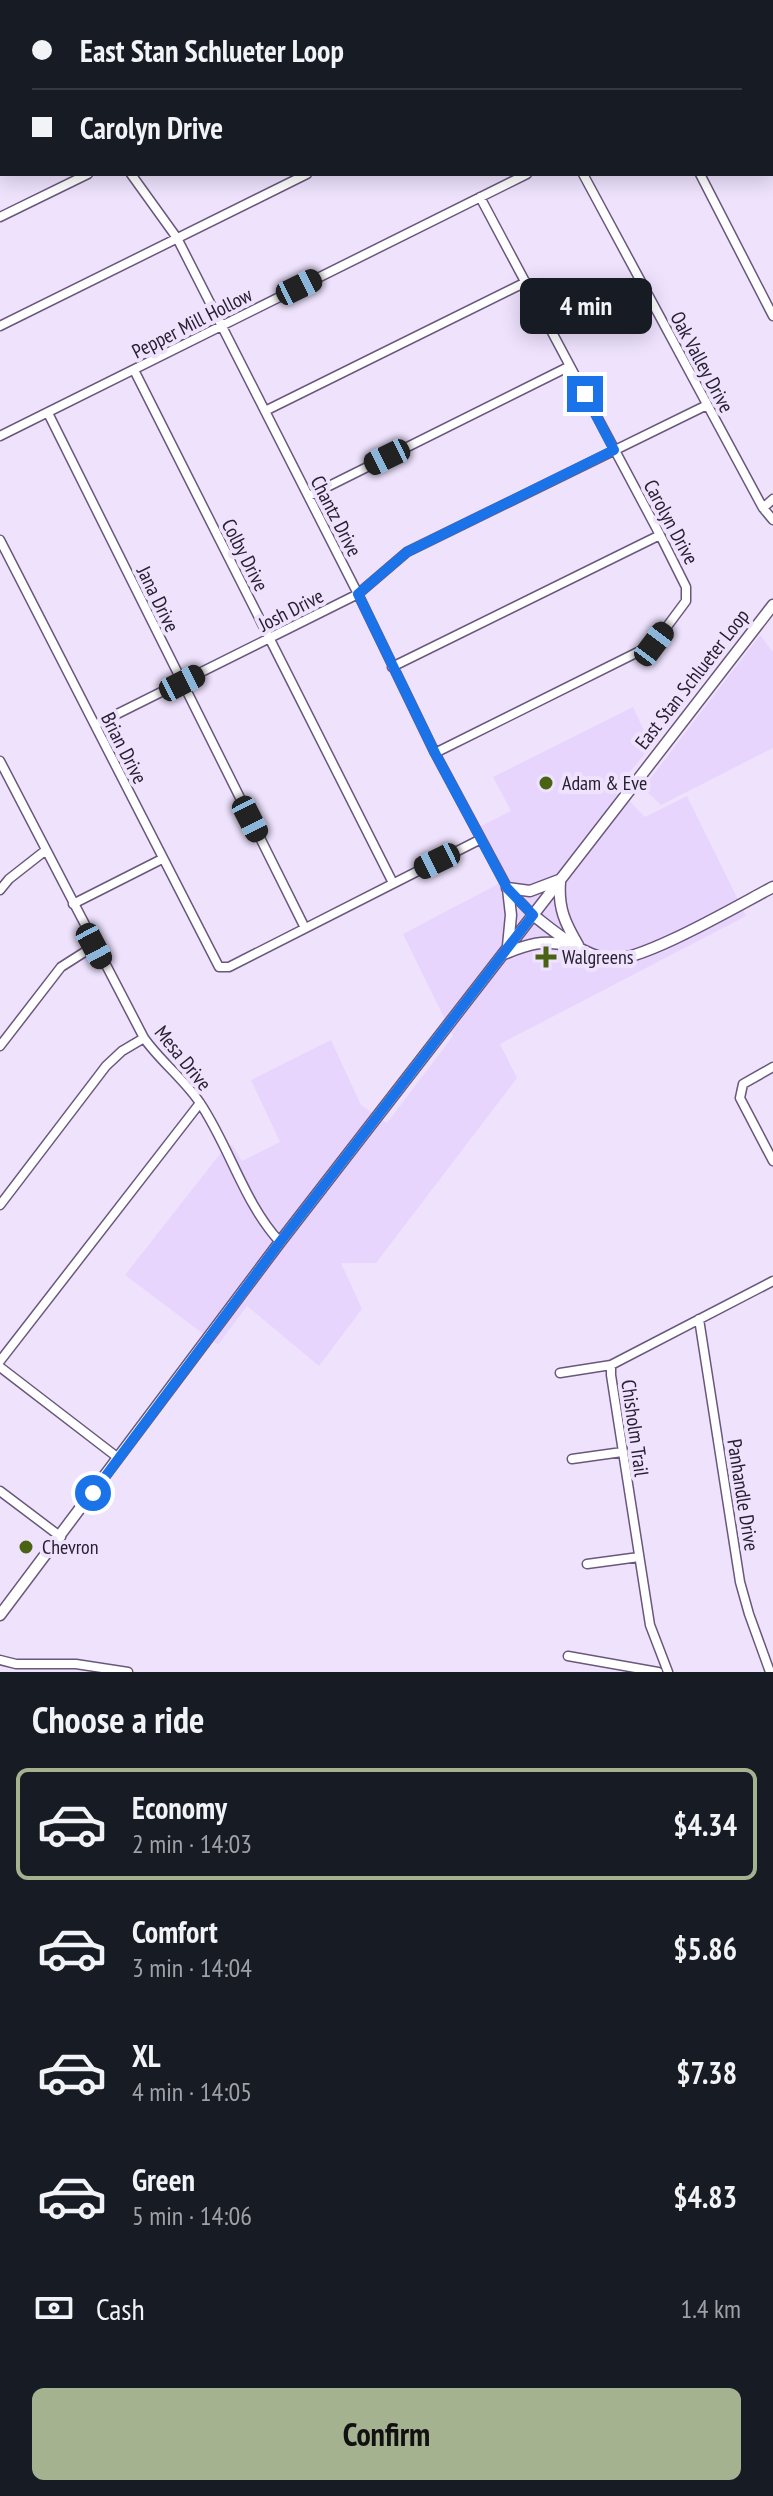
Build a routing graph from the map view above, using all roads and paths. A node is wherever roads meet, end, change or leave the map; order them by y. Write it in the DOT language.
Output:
graph roads {
  1 [pos="84,176"];
  2 [pos="132,176"];
  3 [pos="303,176"];
  4 [pos="523,176"];
  5 [pos="584,176"];
  6 [pos="701,176"];
  7 [pos="480,197"];
  8 [pos="0,217"];
  9 [pos="177,238"];
  10 [pos="526,282"];
  11 [pos="773,316"];
  12 [pos="0,326"];
  13 [pos="221,326"];
  14 [pos="570,366"];
  15 [pos="134,370"];
  16 [pos="707,405"];
  17 [pos="265,411"];
  18 [pos="48,413"];
  19 [pos="0,436"];
  20 [pos="614,450"];
  21 [pos="309,496"];
  22 [pos="773,499"];
  23 [pos="763,508"];
  24 [pos="773,520"];
  25 [pos="660,535"];
  26 [pos="0,540"];
  27 [pos="358,594"];
  28 [pos="773,605"];
  29 [pos="269,638"];
  30 [pos="392,667"];
  31 [pos="182,683"];
  32 [pos="95,725"];
  33 [pos="435,753"];
  34 [pos="0,761"];
  35 [pos="481,839"];
  36 [pos="46,850"];
  37 [pos="162,859"];
  38 [pos="561,879"];
  39 [pos="393,883"];
  40 [pos="773,887"];
  41 [pos="508,888"];
  42 [pos="0,890"];
  43 [pos="73,904"];
  44 [pos="533,915"];
  45 [pos="305,928"];
  46 [pos="94,946"];
  47 [pos="579,947"];
  48 [pos="505,953"];
  49 [pos="144,1038"];
  50 [pos="0,1046"];
  51 [pos="773,1067"];
  52 [pos="200,1103"];
  53 [pos="773,1161"];
  54 [pos="0,1205"];
  55 [pos="280,1242"];
  56 [pos="773,1281"];
  57 [pos="699,1319"];
  58 [pos="0,1361"];
  59 [pos="611,1365"];
  60 [pos="0,1367"];
  61 [pos="560,1373"];
  62 [pos="622,1452"];
  63 [pos="117,1457"];
  64 [pos="572,1459"];
  65 [pos="0,1491"];
  66 [pos="61,1537"];
  67 [pos="639,1557"];
  68 [pos="587,1564"];
  69 [pos="0,1615"];
  70 [pos="568,1656"];
  71 [pos="0,1660"];
  72 [pos="128,1672"];
  73 [pos="658,1672"];
  74 [pos="668,1672"];
  75 [pos="770,1672"];
  1 -- 8 [label="street"];
  2 -- 9 [label="street, Chantz Drive"];
  3 -- 9 [label="street"];
  4 -- 7 [label="street, Pepper Mill Hollow"];
  5 -- 16 [label="street, Oak Valley Drive"];
  6 -- 11 [label="street"];
  7 -- 10 [label="street, Carolyn Drive"];
  7 -- 13 [label="street, Pepper Mill Hollow"];
  9 -- 12 [label="street"];
  9 -- 13 [label="street, Chantz Drive"];
  10 -- 14 [label="street, Carolyn Drive"];
  10 -- 17 [label="street"];
  13 -- 15 [label="street, Pepper Mill Hollow"];
  13 -- 17 [label="street, Chantz Drive"];
  14 -- 20 [label="street, Carolyn Drive"];
  14 -- 21 [label="street"];
  15 -- 18 [label="street, Pepper Mill Hollow"];
  15 -- 29 [label="street, Colby Drive"];
  16 -- 20 [label="street, Josh Drive"];
  16 -- 23 [label="street, Oak Valley Drive"];
  17 -- 21 [label="street, Chantz Drive"];
  18 -- 19 [label="street, Pepper Mill Hollow"];
  18 -- 31 [label="street, Jana Drive"];
  20 -- 25 [label="street, Carolyn Drive"];
  20 -- 27 [label="street, Josh Drive"];
  21 -- 27 [label="street, Chantz Drive"];
  22 -- 23 [label="street"];
  23 -- 24 [label="street, Oak Valley Drive"];
  25 -- 30 [label="street"];
  25 -- 33 [label="street, Carolyn Drive"];
  26 -- 32 [label="street, Brian Drive"];
  27 -- 29 [label="street, Josh Drive"];
  27 -- 30 [label="street, Chantz Drive"];
  28 -- 38 [label="main road, East Stan Schlueter Loop"];
  29 -- 31 [label="street, Josh Drive"];
  29 -- 39 [label="street, Colby Drive"];
  30 -- 33 [label="street, Chantz Drive"];
  31 -- 32 [label="street, Josh Drive"];
  31 -- 45 [label="street, Jana Drive"];
  32 -- 37 [label="street, Brian Drive"];
  33 -- 35 [label="street, Chantz Drive"];
  34 -- 36 [label="street, Mesa Drive"];
  35 -- 39 [label="street"];
  35 -- 41 [label="street, Chantz Drive"];
  36 -- 42 [label="street"];
  36 -- 43 [label="street, Mesa Drive"];
  37 -- 43 [label="street"];
  37 -- 45 [label="street, Brian Drive"];
  38 -- 41 [label="main road"];
  38 -- 44 [label="main road, East Stan Schlueter Loop"];
  38 -- 47 [label="main road"];
  39 -- 45 [label="street"];
  40 -- 47 [label="main road"];
  41 -- 44 [label="street, Chantz Drive"];
  41 -- 48 [label="main road"];
  43 -- 46 [label="street, Mesa Drive"];
  44 -- 47 [label="main road"];
  44 -- 48 [label="main road, East Stan Schlueter Loop"];
  46 -- 49 [label="street, Mesa Drive"];
  46 -- 50 [label="street"];
  47 -- 48 [label="main road"];
  48 -- 55 [label="main road, East Stan Schlueter Loop"];
  49 -- 52 [label="street, Mesa Drive"];
  49 -- 54 [label="street"];
  51 -- 53 [label="street"];
  52 -- 55 [label="street, Mesa Drive"];
  52 -- 58 [label="street"];
  55 -- 63 [label="main road, East Stan Schlueter Loop"];
  56 -- 57 [label="street, Chisholm Trail"];
  57 -- 59 [label="street, Chisholm Trail"];
  57 -- 75 [label="street, Panhandle Drive"];
  59 -- 61 [label="street"];
  59 -- 62 [label="street, Chisholm Trail"];
  60 -- 63 [label="street"];
  62 -- 64 [label="street"];
  62 -- 67 [label="street, Chisholm Trail"];
  63 -- 66 [label="main road, East Stan Schlueter Loop"];
  65 -- 66 [label="street"];
  66 -- 69 [label="main road, East Stan Schlueter Loop"];
  67 -- 68 [label="street"];
  67 -- 74 [label="street, Chisholm Trail"];
  70 -- 73 [label="street"];
  71 -- 72 [label="street"];
}
